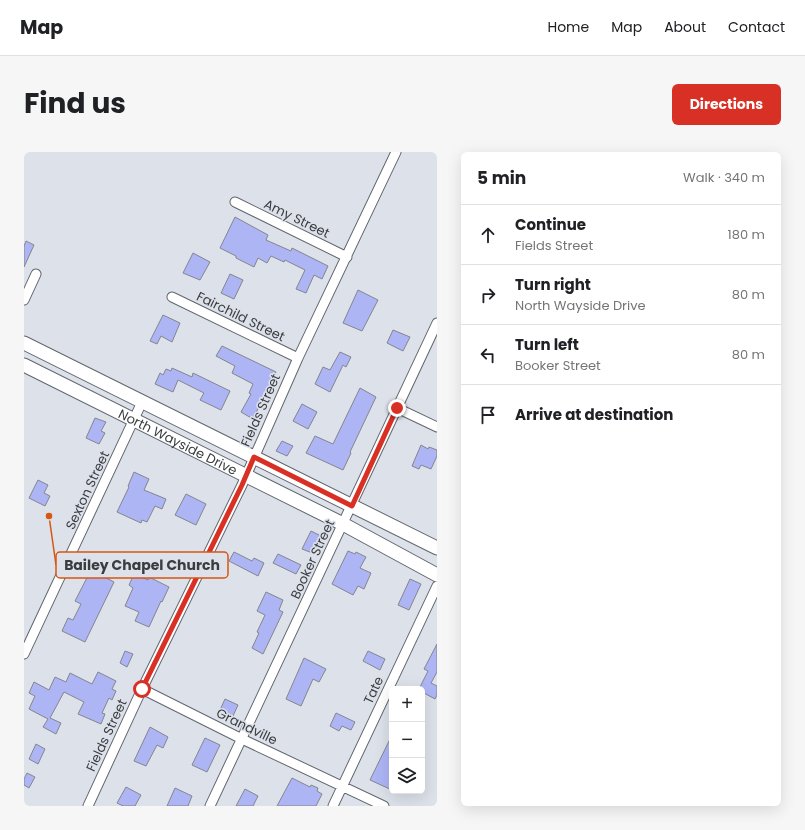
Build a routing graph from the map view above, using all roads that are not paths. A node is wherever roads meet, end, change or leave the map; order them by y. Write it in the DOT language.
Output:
graph roads {
  1 [pos="394,153"];
  2 [pos="235,202"];
  3 [pos="347,257"];
  4 [pos="36,274"];
  5 [pos="172,297"];
  6 [pos="24,300"];
  7 [pos="437,323"];
  8 [pos="24,343"];
  9 [pos="298,358"];
  10 [pos="24,364"];
  11 [pos="142,402"];
  12 [pos="397,408"];
  13 [pos="134,420"];
  14 [pos="437,427"];
  15 [pos="254,457"];
  16 [pos="246,475"];
  17 [pos="352,506"];
  18 [pos="343,524"];
  19 [pos="437,548"];
  20 [pos="437,575"];
  21 [pos="437,586"];
  22 [pos="24,654"];
  23 [pos="142,689"];
  24 [pos="242,739"];
  25 [pos="343,786"];
  26 [pos="88,806"];
  27 [pos="210,806"];
  28 [pos="333,806"];
  29 [pos="384,806"];
  1 -- 3 [label="street, Fields Street"];
  2 -- 3 [label="street, Amy Street"];
  3 -- 9 [label="street, Fields Street"];
  4 -- 6 [label="street"];
  5 -- 9 [label="street, Fairchild Street"];
  7 -- 12 [label="street, Booker Street"];
  8 -- 11 [label="main road, North Wayside Drive"];
  9 -- 15 [label="street, Fields Street"];
  10 -- 13 [label="main road, North Wayside Drive"];
  11 -- 13 [label="street, Sexton Street"];
  11 -- 15 [label="main road, North Wayside Drive"];
  12 -- 14 [label="street"];
  12 -- 17 [label="street, Booker Street"];
  13 -- 16 [label="main road, North Wayside Drive"];
  13 -- 22 [label="street, Sexton Street"];
  15 -- 16 [label="street, Fields Street"];
  15 -- 17 [label="main road, North Wayside Drive"];
  16 -- 18 [label="main road, North Wayside Drive"];
  16 -- 23 [label="street, Fields Street"];
  17 -- 18 [label="street, Booker Street"];
  17 -- 19 [label="main road, North Wayside Drive"];
  18 -- 20 [label="main road, North Wayside Drive"];
  18 -- 24 [label="street, Booker Street"];
  21 -- 25 [label="street, Tate"];
  23 -- 24 [label="street, Grandville"];
  23 -- 26 [label="street, Fields Street"];
  24 -- 25 [label="street, Grandville"];
  24 -- 27 [label="street, Booker Street"];
  25 -- 28 [label="street, Tate"];
  25 -- 29 [label="street, Grandville"];
}
